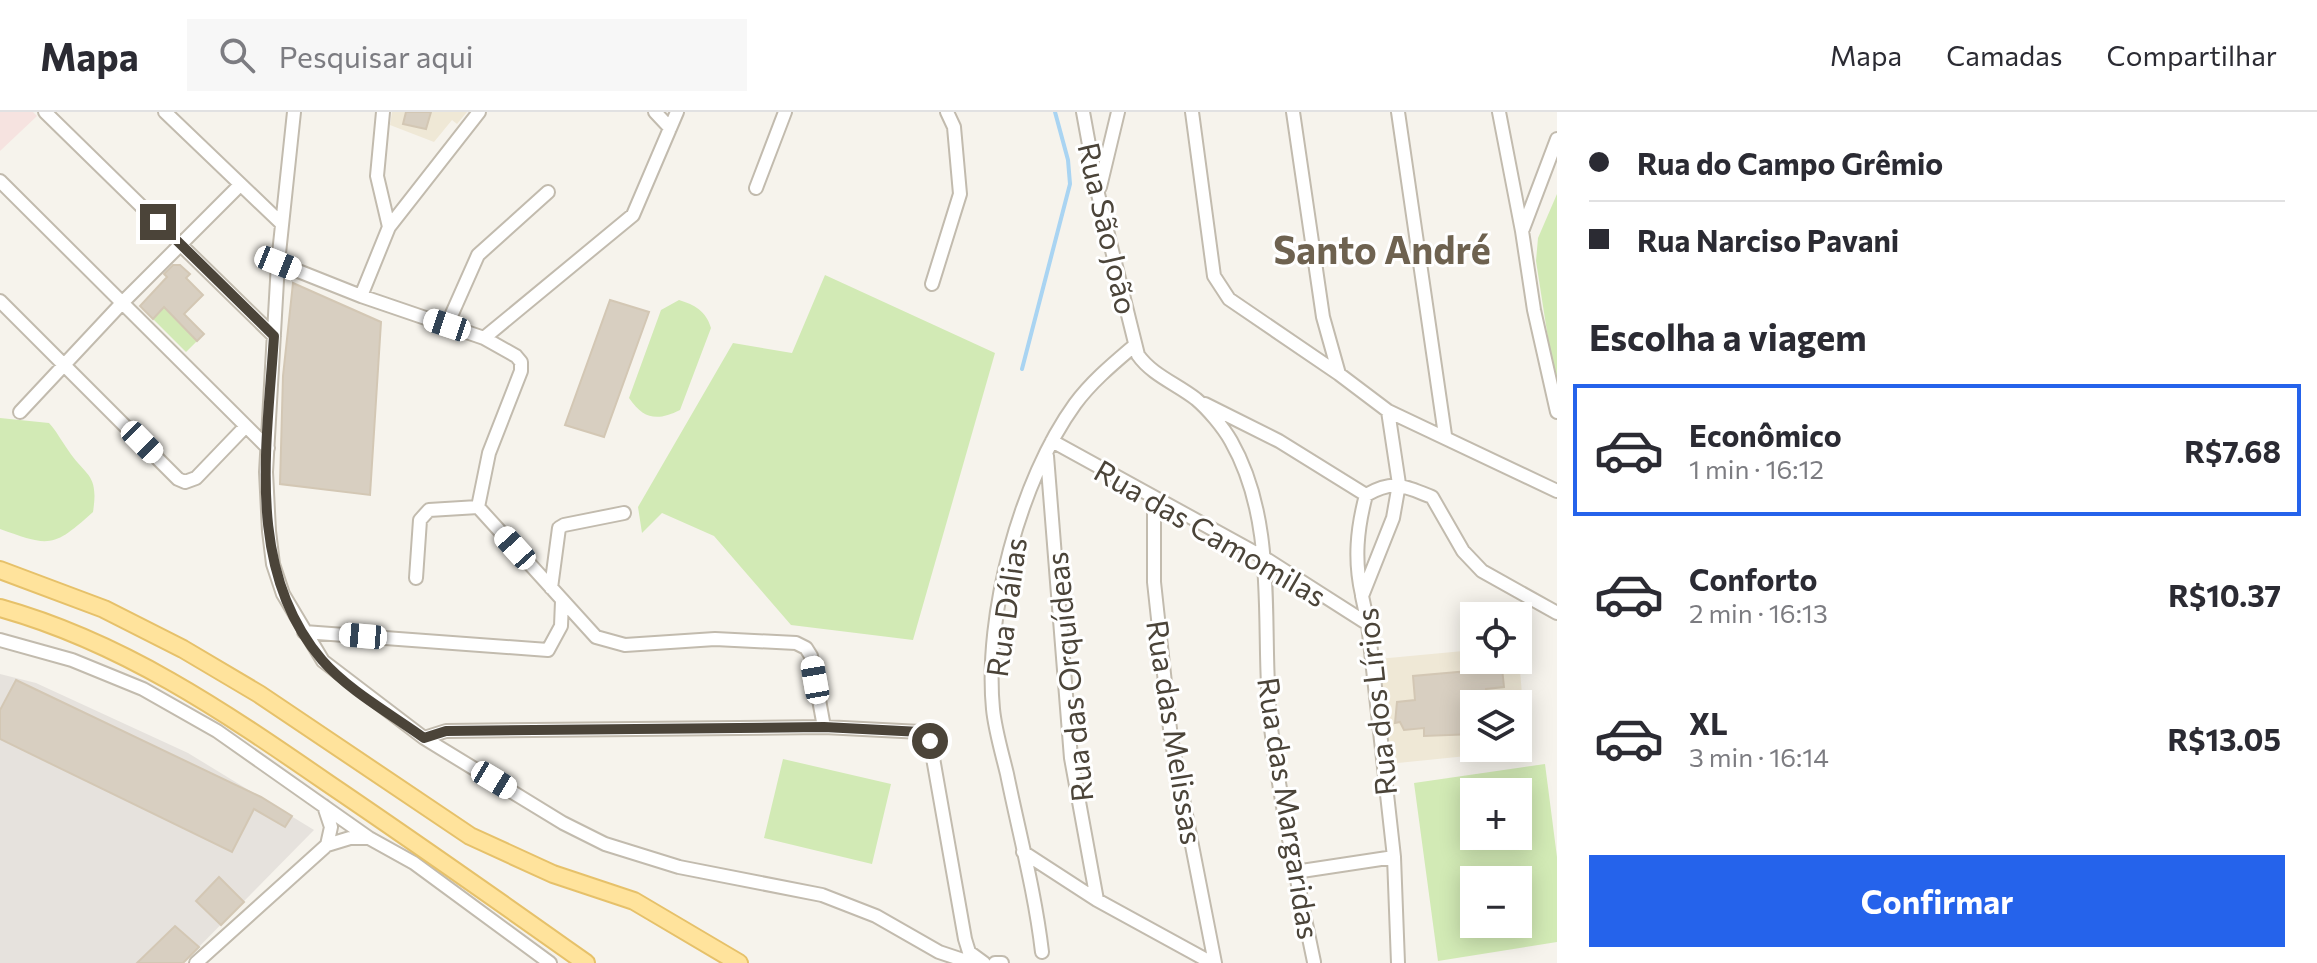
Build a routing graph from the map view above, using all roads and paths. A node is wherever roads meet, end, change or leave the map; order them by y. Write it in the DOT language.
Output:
graph roads {
  1 [pos="45,112"];
  2 [pos="165,112"];
  3 [pos="383,112"];
  4 [pos="479,112"];
  5 [pos="655,112"];
  6 [pos="677,112"];
  7 [pos="785,112"];
  8 [pos="947,112"];
  9 [pos="1083,112"];
  10 [pos="1118,112"];
  11 [pos="1192,112"];
  12 [pos="1293,112"];
  13 [pos="1398,112"];
  14 [pos="1499,112"];
  15 [pos="293,113"];
  16 [pos="670,128"];
  17 [pos="1557,139"];
  18 [pos="0,181"];
  19 [pos="240,185"];
  20 [pos="756,188"];
  21 [pos="548,192"];
  22 [pos="1098,194"];
  23 [pos="281,223"];
  24 [pos="389,227"];
  25 [pos="1522,231"];
  26 [pos="181,244"];
  27 [pos="278,263"];
  28 [pos="932,284"];
  29 [pos="361,296"];
  30 [pos="122,303"];
  31 [pos="2,308"];
  32 [pos="447,325"];
  33 [pos="274,336"];
  34 [pos="484,338"];
  35 [pos="1135,345"];
  36 [pos="65,364"];
  37 [pos="1339,374"];
  38 [pos="1554,398"];
  39 [pos="1198,400"];
  40 [pos="1388,411"];
  41 [pos="20,412"];
  42 [pos="1557,412"];
  43 [pos="245,427"];
  44 [pos="1445,435"];
  45 [pos="1050,447"];
  46 [pos="268,448"];
  47 [pos="1399,484"];
  48 [pos="1553,486"];
  49 [pos="1366,495"];
  50 [pos="1154,500"];
  51 [pos="478,507"];
  52 [pos="624,513"];
  53 [pos="1263,557"];
  54 [pos="0,570"];
  55 [pos="416,578"];
  56 [pos="551,588"];
  57 [pos="1362,596"];
  58 [pos="562,601"];
  59 [pos="0,608"];
  60 [pos="1557,613"];
  61 [pos="1368,624"];
  62 [pos="304,632"];
  63 [pos="0,640"];
  64 [pos="824,727"];
  65 [pos="424,738"];
  66 [pos="324,806"];
  67 [pos="369,838"];
  68 [pos="327,845"];
  69 [pos="1023,852"];
  70 [pos="1394,857"];
  71 [pos="1295,872"];
  72 [pos="1097,900"];
  73 [pos="928,946"];
  74 [pos="1042,952"];
  75 [pos="1314,962"];
  76 [pos="196,963"];
  77 [pos="550,963"];
  78 [pos="586,963"];
  79 [pos="739,963"];
  80 [pos="939,963"];
  81 [pos="972,963"];
  82 [pos="984,963"];
  83 [pos="995,963"];
  84 [pos="1002,963"];
  85 [pos="1214,963"];
  86 [pos="1398,963"];
  1 -- 26 [label="street"];
  2 -- 19 [label="street"];
  3 -- 24 [label="street"];
  4 -- 24 [label="street"];
  5 -- 16 [label="street"];
  6 -- 16 [label="street"];
  7 -- 20 [label="street"];
  8 -- 28 [label="street"];
  9 -- 22 [label="street, Rua São João"];
  10 -- 22 [label="street"];
  11 -- 37 [label="street"];
  12 -- 37 [label="street"];
  13 -- 44 [label="street"];
  14 -- 25 [label="street"];
  15 -- 23 [label="street"];
  16 -- 34 [label="street"];
  17 -- 25 [label="street"];
  18 -- 30 [label="street"];
  19 -- 23 [label="street"];
  19 -- 26 [label="street"];
  21 -- 32 [label="street"];
  22 -- 35 [label="street, Rua São João"];
  23 -- 27 [label="street"];
  24 -- 29 [label="street"];
  25 -- 38 [label="street"];
  26 -- 30 [label="street"];
  26 -- 33 [label="street"];
  27 -- 29 [label="street"];
  27 -- 33 [label="street"];
  29 -- 32 [label="street"];
  30 -- 36 [label="street"];
  30 -- 43 [label="street"];
  31 -- 36 [label="street"];
  32 -- 34 [label="street"];
  33 -- 46 [label="street"];
  34 -- 51 [label="street"];
  35 -- 39 [label="street"];
  35 -- 45 [label="street, Rua Dálias"];
  36 -- 41 [label="street"];
  36 -- 43 [label="street"];
  37 -- 40 [label="street"];
  38 -- 42 [label="street"];
  39 -- 49 [label="street"];
  39 -- 53 [label="street, Rua das Margaridas"];
  40 -- 44 [label="street"];
  40 -- 47 [label="street, Rua dos Lírios"];
  43 -- 46 [label="street"];
  44 -- 48 [label="street"];
  45 -- 50 [label="street, Rua das Camomilas"];
  45 -- 69 [label="street, Rua Dálias"];
  45 -- 72 [label="street, Rua das Orquídeas"];
  46 -- 62 [label="street"];
  47 -- 49 [label="street"];
  47 -- 57 [label="street, Rua dos Lírios"];
  47 -- 60 [label="street"];
  49 -- 57 [label="street"];
  50 -- 53 [label="street, Rua das Camomilas"];
  50 -- 85 [label="street, Rua das Melissas"];
  51 -- 55 [label="street"];
  51 -- 56 [label="street"];
  52 -- 56 [label="street"];
  53 -- 61 [label="street, Rua das Camomilas"];
  53 -- 71 [label="street, Rua das Margaridas"];
  54 -- 79 [label="main road"];
  56 -- 58 [label="street"];
  57 -- 61 [label="street, Rua dos Lírios"];
  58 -- 62 [label="street"];
  58 -- 64 [label="street"];
  59 -- 78 [label="main road"];
  61 -- 70 [label="street, Rua dos Lírios"];
  62 -- 65 [label="street"];
  63 -- 66 [label="street"];
  64 -- 65 [label="street"];
  64 -- 82 [label="street"];
  65 -- 73 [label="street"];
  66 -- 67 [label="street"];
  66 -- 68 [label="street"];
  67 -- 68 [label="street"];
  67 -- 77 [label="street"];
  68 -- 76 [label="street"];
  69 -- 72 [label="street"];
  69 -- 74 [label="street, Rua Dálias"];
  70 -- 71 [label="street"];
  70 -- 86 [label="street, Rua dos Lírios"];
  71 -- 75 [label="street, Rua das Margaridas"];
  72 -- 85 [label="street"];
  73 -- 80 [label="street"];
  73 -- 81 [label="street"];
  83 -- 84 [label="street"];
}
